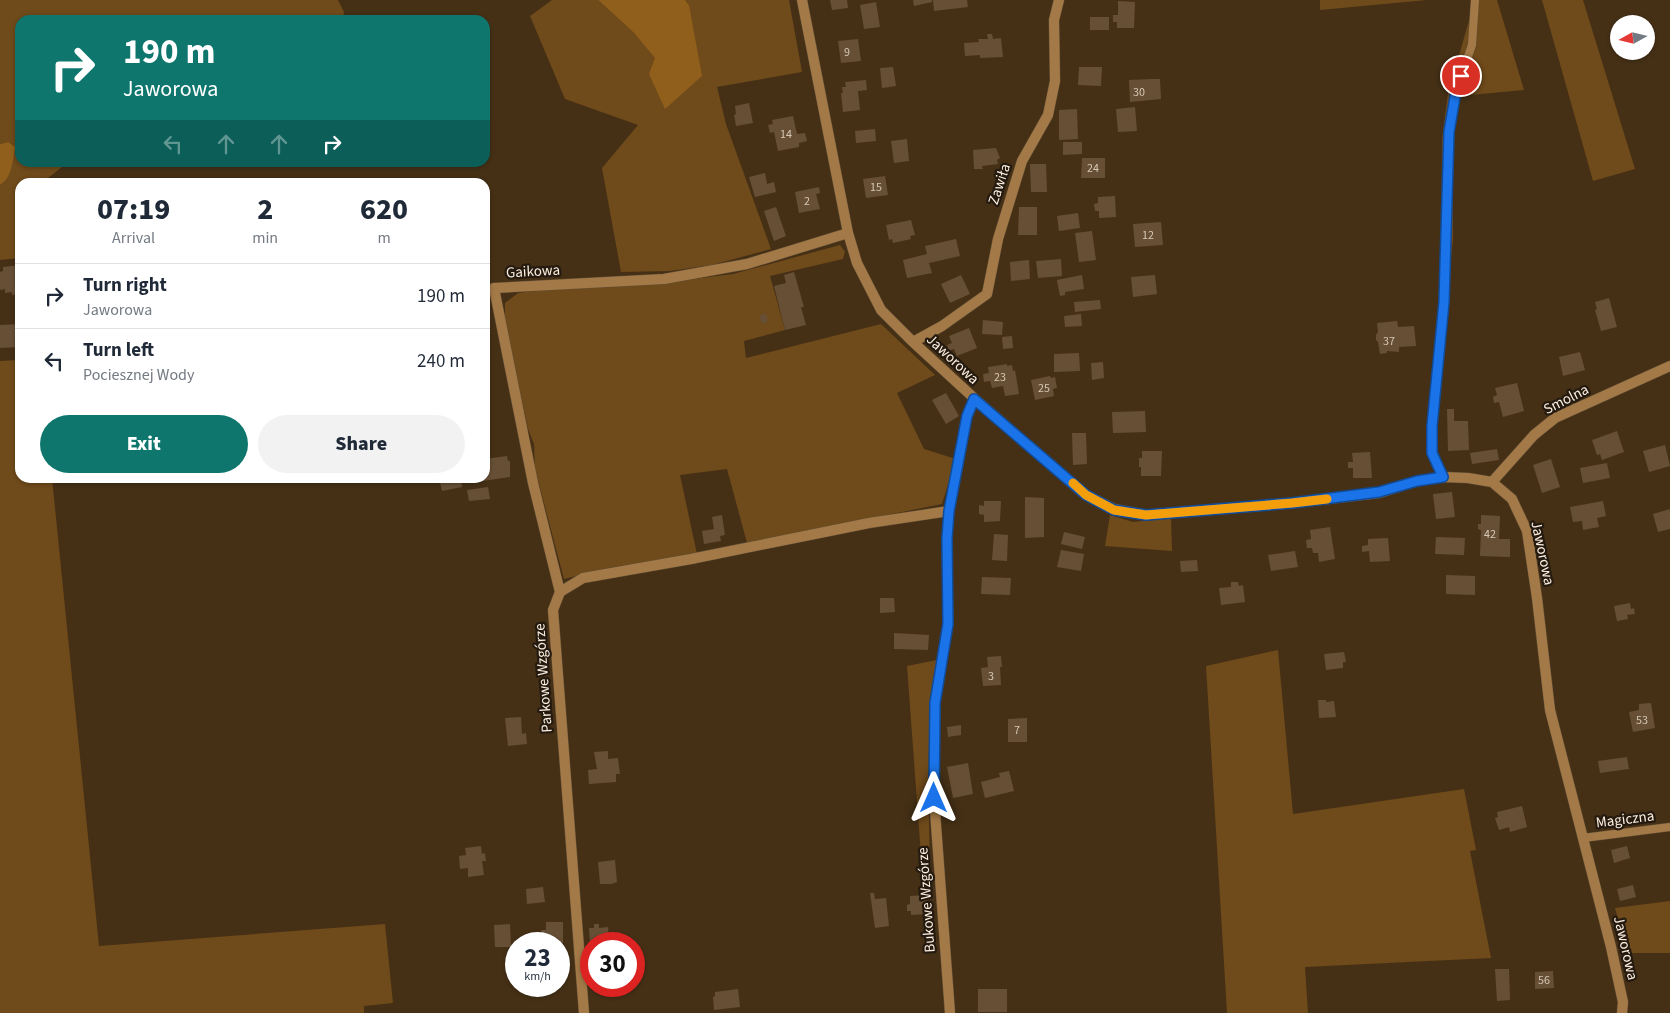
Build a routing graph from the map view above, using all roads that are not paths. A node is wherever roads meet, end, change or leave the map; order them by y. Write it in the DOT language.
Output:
graph roads {
  1 [pos="802,0"];
  2 [pos="1059,0"];
  3 [pos="1476,0"];
  4 [pos="848,233"];
  5 [pos="913,342"];
  6 [pos="1670,366"];
  7 [pos="974,399"];
  8 [pos="1443,477"];
  9 [pos="1492,482"];
  10 [pos="949,511"];
  11 [pos="560,592"];
  12 [pos="1670,827"];
  13 [pos="1583,838"];
  14 [pos="584,1013"];
  15 [pos="950,1013"];
  16 [pos="1622,1013"];
  1 -- 4 [label="street, Jaworowa"];
  2 -- 5 [label="street, Zawiła"];
  3 -- 8 [label="lane"];
  4 -- 5 [label="street, Jaworowa"];
  4 -- 11 [label="street, Gaikowa"];
  5 -- 7 [label="street, Jaworowa"];
  6 -- 9 [label="street, Smolna"];
  7 -- 8 [label="street, Jaworowa"];
  7 -- 10 [label="street, Bukowe Wzgórze"];
  8 -- 9 [label="street, Jaworowa"];
  9 -- 13 [label="street, Jaworowa"];
  10 -- 11 [label="street"];
  10 -- 15 [label="street, Bukowe Wzgórze"];
  11 -- 14 [label="street, Parkowe Wzgórze"];
  12 -- 13 [label="lane, Magiczna"];
  13 -- 16 [label="street, Jaworowa"];
}
